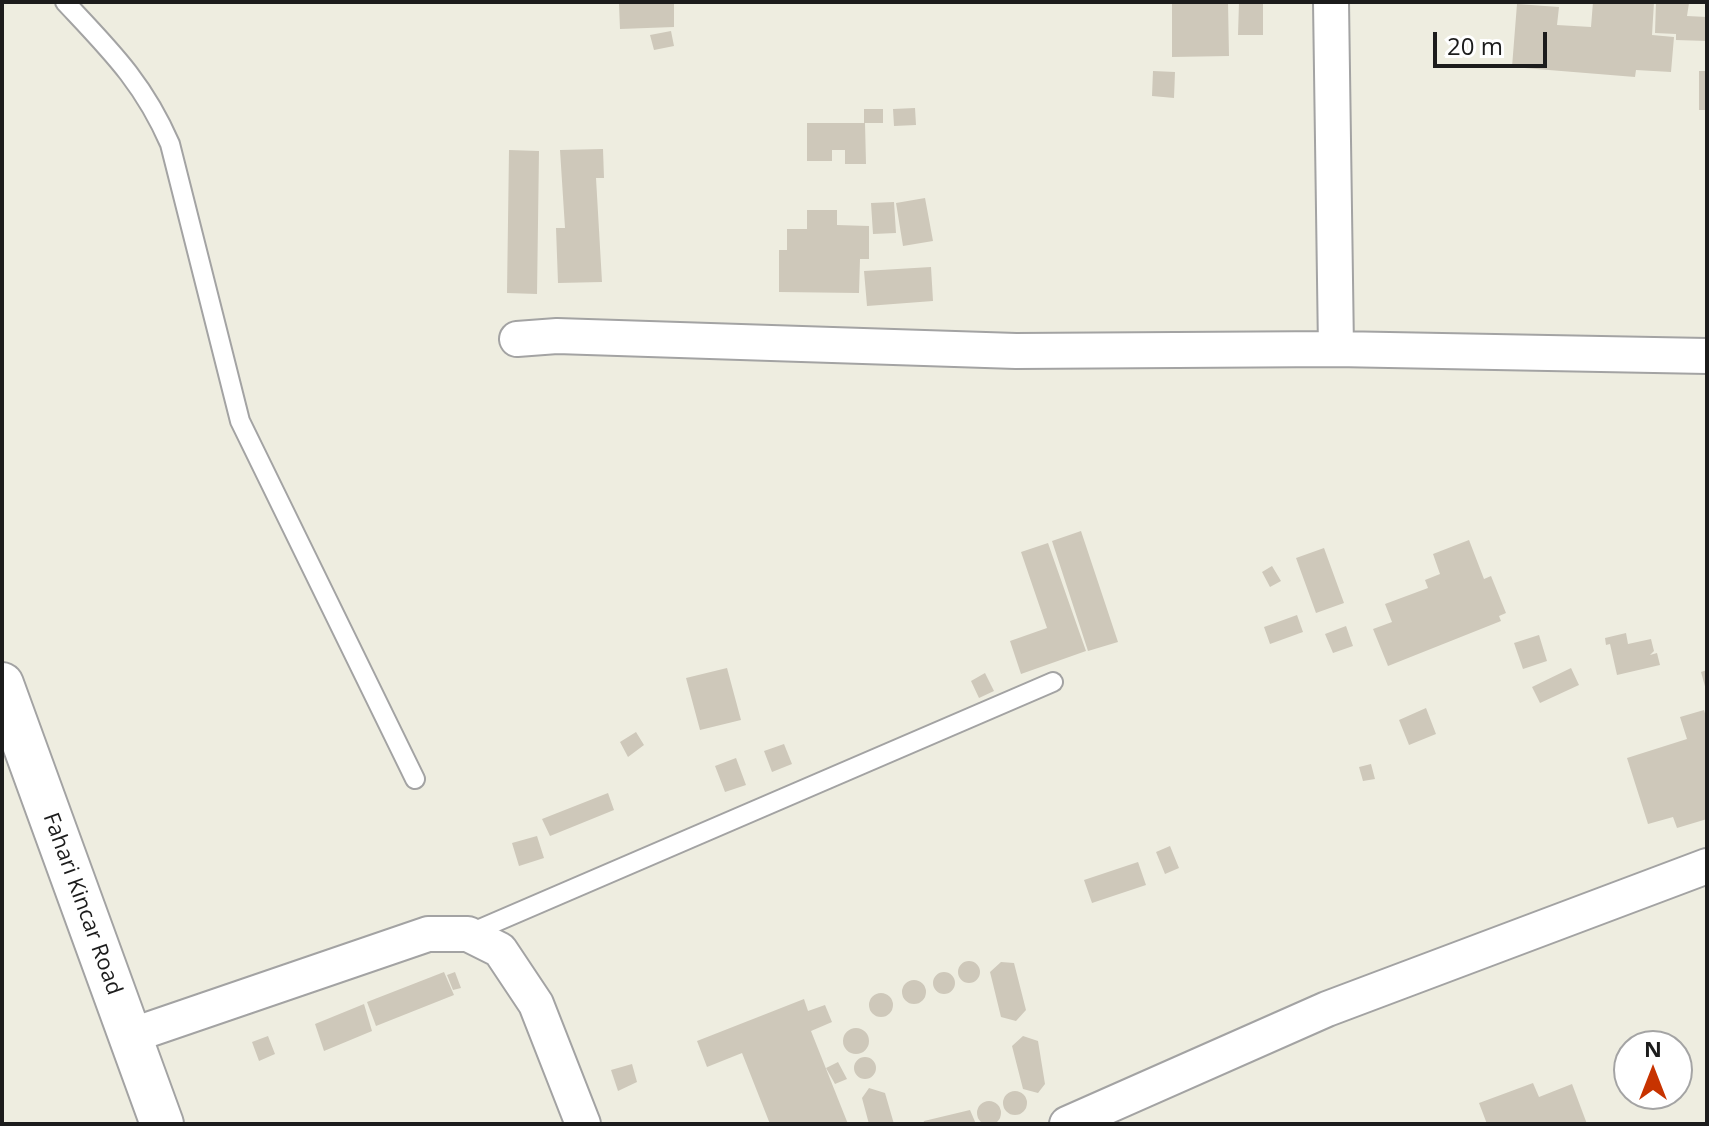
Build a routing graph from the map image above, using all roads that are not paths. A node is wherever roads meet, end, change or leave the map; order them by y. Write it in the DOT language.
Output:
graph roads {
  1 [pos="65,2"];
  2 [pos="1331,2"];
  3 [pos="517,339"];
  4 [pos="1336,349"];
  5 [pos="1707,356"];
  6 [pos="1053,682"];
  7 [pos="2,684"];
  8 [pos="415,779"];
  9 [pos="1707,866"];
  10 [pos="468,934"];
  11 [pos="130,1036"];
  12 [pos="162,1124"];
  13 [pos="583,1124"];
  14 [pos="1067,1124"];
  1 -- 8 [label="lane"];
  2 -- 4 [label="street"];
  3 -- 4 [label="street"];
  4 -- 5 [label="street"];
  6 -- 10 [label="lane"];
  7 -- 11 [label="street, Fahari Kincar Road"];
  9 -- 14 [label="street"];
  10 -- 11 [label="street"];
  10 -- 13 [label="street"];
  11 -- 12 [label="street, Fahari Kincar Road"];
}
